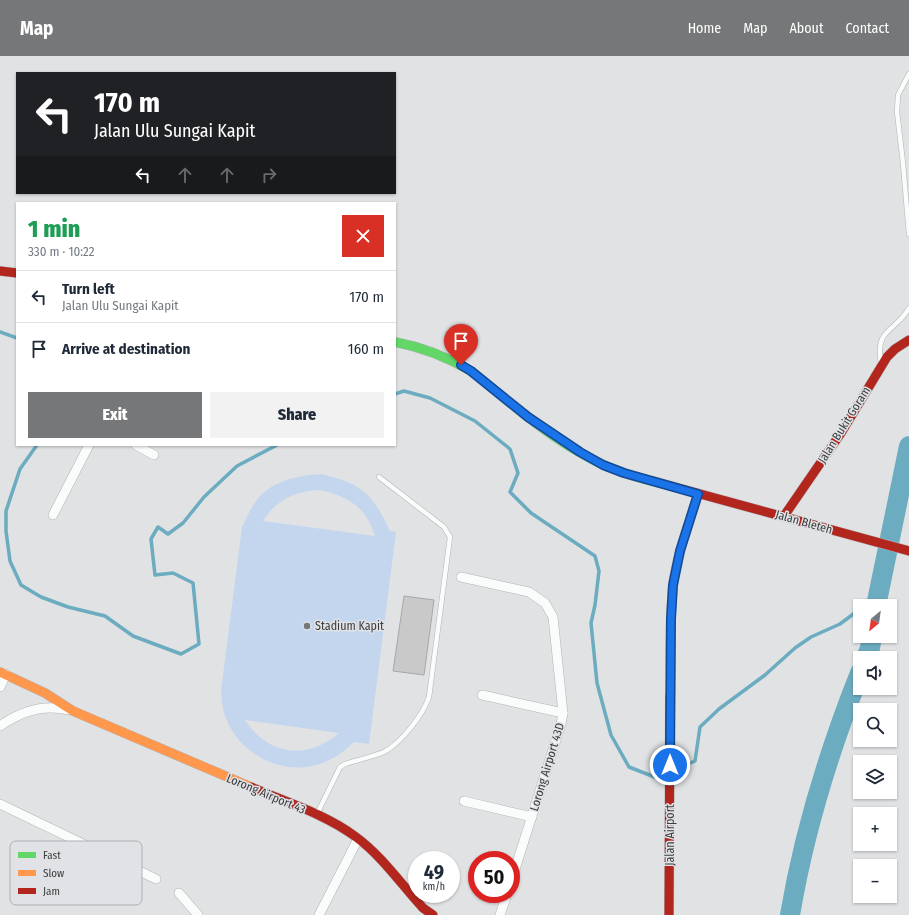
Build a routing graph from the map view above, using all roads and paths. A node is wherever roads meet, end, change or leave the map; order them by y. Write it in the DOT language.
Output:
graph roads {
  1 [pos="909,74"];
  2 [pos="909,234"];
  3 [pos="0,271"];
  4 [pos="16,273"];
  5 [pos="909,308"];
  6 [pos="909,340"];
  7 [pos="396,342"];
  8 [pos="882,365"];
  9 [pos="88,446"];
  10 [pos="138,446"];
  11 [pos="154,455"];
  12 [pos="379,477"];
  13 [pos="698,494"];
  14 [pos="53,515"];
  15 [pos="784,516"];
  16 [pos="909,551"];
  17 [pos="461,577"];
  18 [pos="3,673"];
  19 [pos="0,687"];
  20 [pos="482,695"];
  21 [pos="73,711"];
  22 [pos="563,713"];
  23 [pos="0,726"];
  24 [pos="464,801"];
  25 [pos="0,804"];
  26 [pos="317,815"];
  27 [pos="532,817"];
  28 [pos="358,838"];
  29 [pos="77,841"];
  30 [pos="520,854"];
  31 [pos="142,872"];
  32 [pos="156,879"];
  33 [pos="179,893"];
  34 [pos="504,903"];
  35 [pos="198,915"];
  36 [pos="319,915"];
  37 [pos="433,915"];
  38 [pos="500,915"];
  39 [pos="670,915"];
  1 -- 2 [label="lane"];
  3 -- 4 [label="main road"];
  5 -- 8 [label="lane"];
  6 -- 8 [label="main road, Jalan Bukit Goram"];
  7 -- 13 [label="main road, Jalan Bleteh"];
  8 -- 15 [label="main road, Jalan Bukit Goram"];
  9 -- 14 [label="street"];
  10 -- 11 [label="street"];
  12 -- 26 [label="lane"];
  13 -- 15 [label="main road, Jalan Bleteh"];
  13 -- 39 [label="main road, Jalan Airport"];
  15 -- 16 [label="main road, Jalan Bleteh"];
  17 -- 22 [label="street, Lorong Airport 43D"];
  18 -- 19 [label="street"];
  18 -- 21 [label="main road, Lorong Airport 43"];
  20 -- 22 [label="street"];
  21 -- 23 [label="street"];
  21 -- 26 [label="main road, Lorong Airport 43"];
  22 -- 27 [label="street, Lorong Airport 43D"];
  24 -- 27 [label="street"];
  25 -- 29 [label="street"];
  26 -- 28 [label="main road, Lorong Airport 43"];
  27 -- 30 [label="street, Lorong Airport 43D"];
  28 -- 36 [label="street"];
  28 -- 37 [label="main road, Lorong Airport 43"];
  31 -- 32 [label="street"];
  33 -- 35 [label="street"];
  34 -- 38 [label="street"];
}
